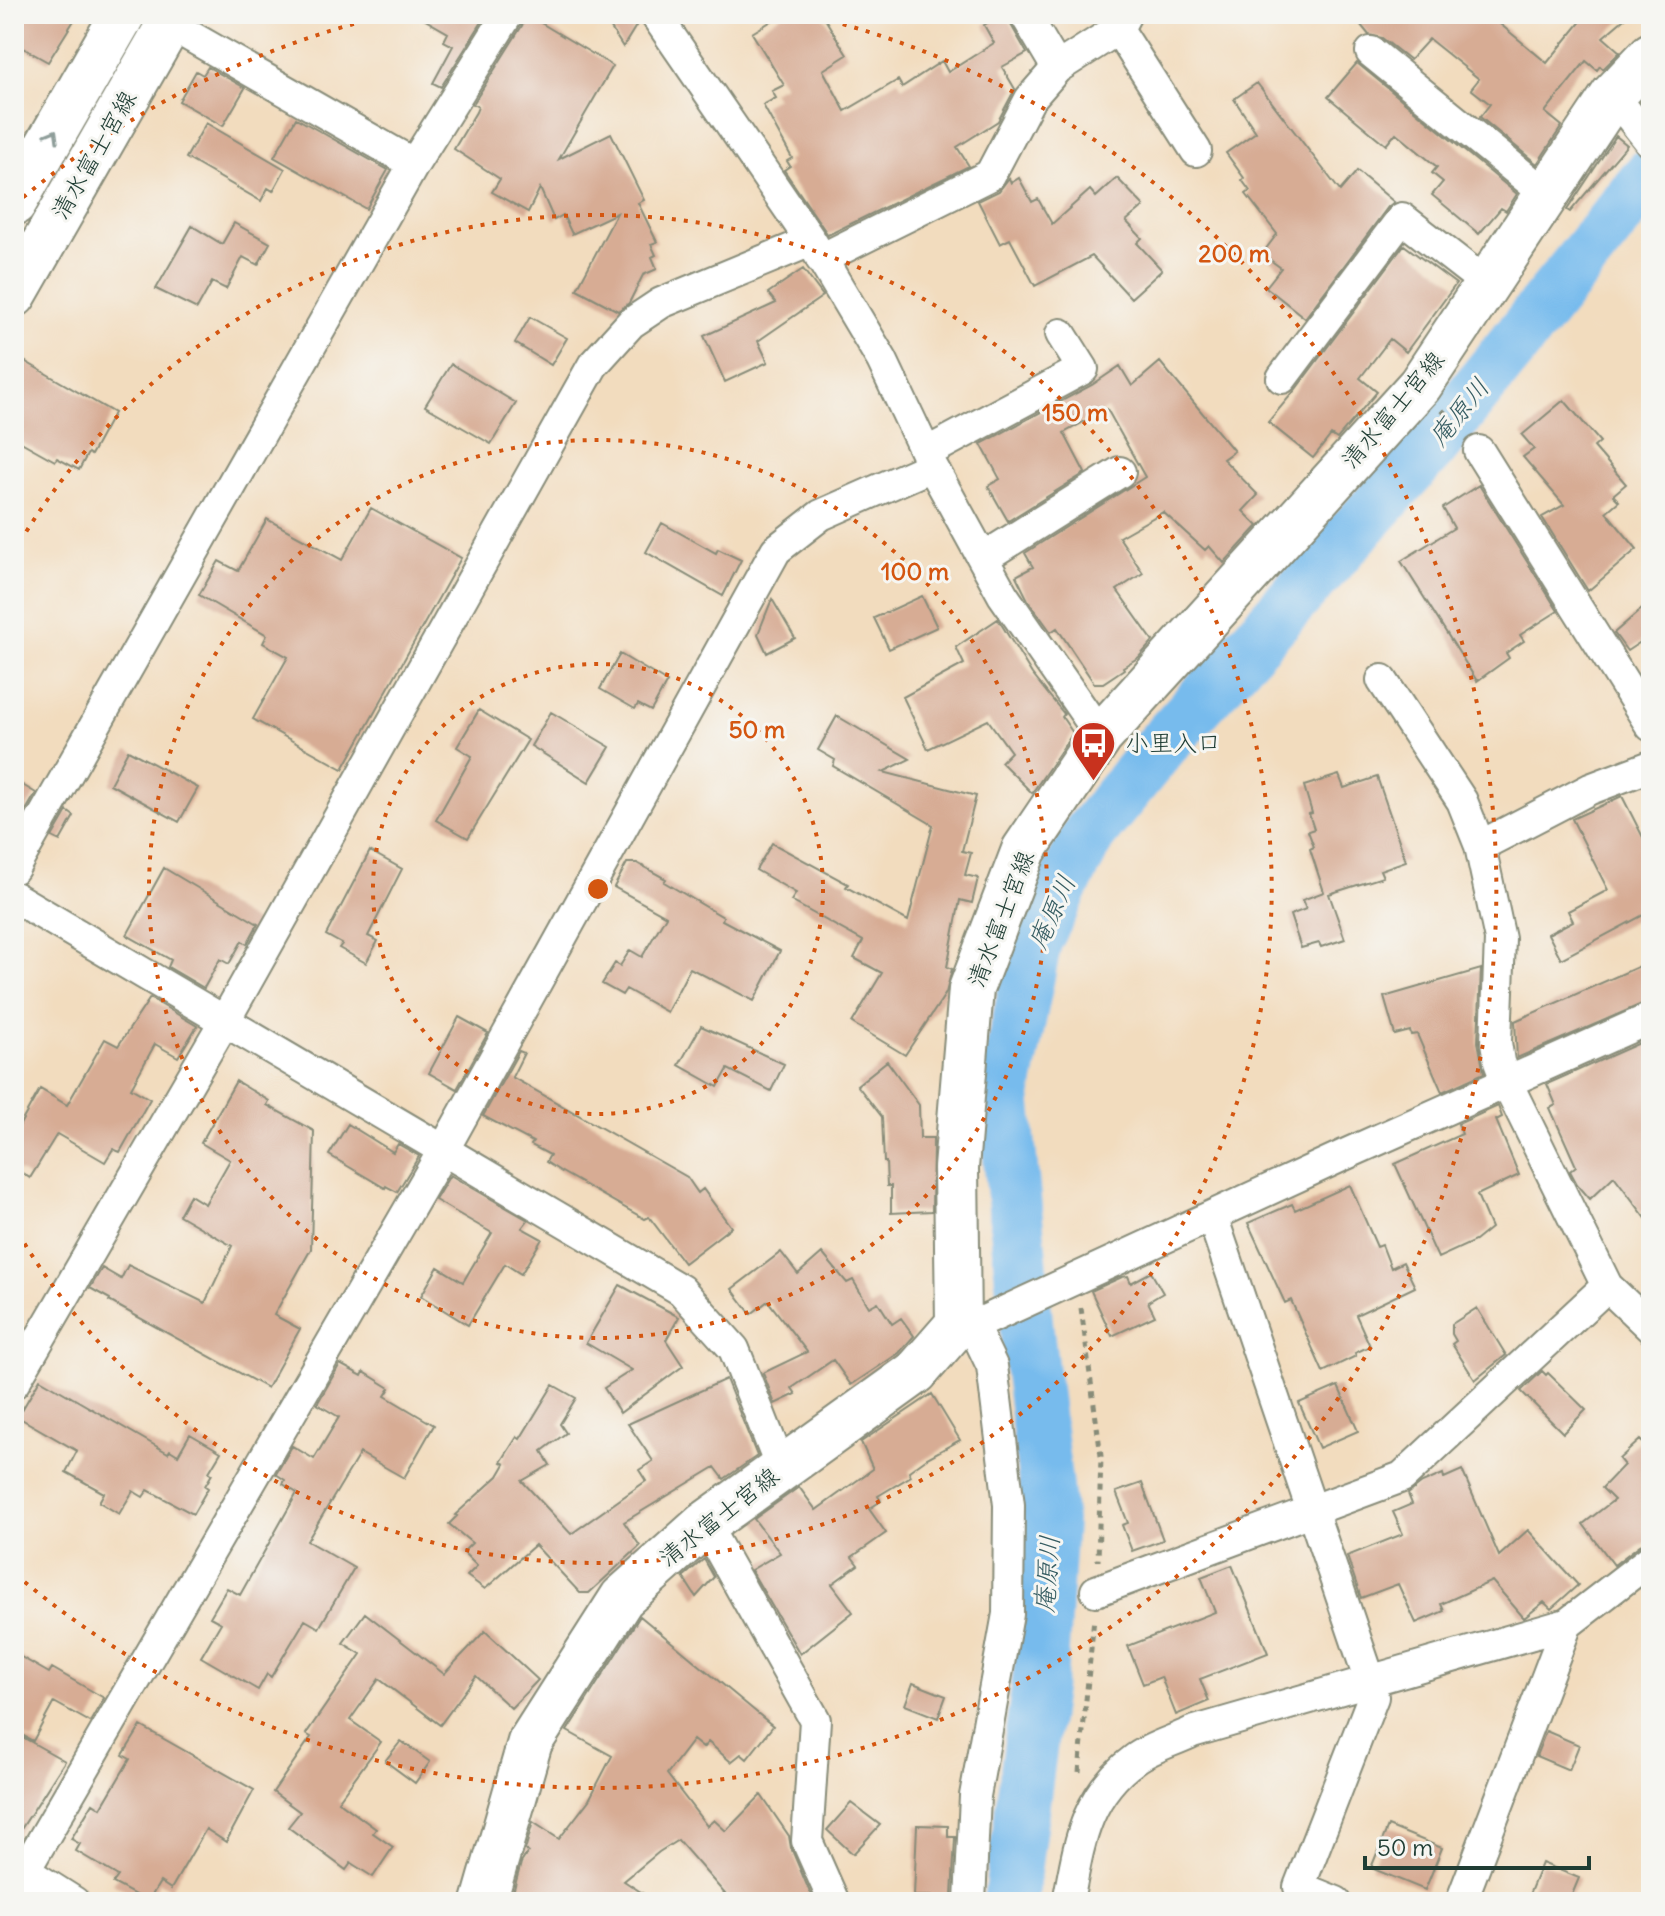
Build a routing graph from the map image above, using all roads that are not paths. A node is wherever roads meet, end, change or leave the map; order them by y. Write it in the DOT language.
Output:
graph roads {
  1 [pos="123,14"];
  2 [pos="508,14"];
  3 [pos="655,14"];
  4 [pos="1025,14"];
  5 [pos="172,19"];
  6 [pos="1122,22"];
  7 [pos="1371,52"];
  8 [pos="1651,55"];
  9 [pos="1057,68"];
  10 [pos="1632,120"];
  11 [pos="1196,151"];
  12 [pos="414,164"];
  13 [pos="1547,195"];
  14 [pos="14,203"];
  15 [pos="816,250"];
  16 [pos="1487,284"];
  17 [pos="14,295"];
  18 [pos="1061,334"];
  19 [pos="1282,378"];
  20 [pos="1479,451"];
  21 [pos="929,460"];
  22 [pos="1120,472"];
  23 [pos="983,558"];
  24 [pos="1382,680"];
  25 [pos="1651,726"];
  26 [pos="1101,736"];
  27 [pos="1651,766"];
  28 [pos="1480,846"];
  29 [pos="14,868"];
  30 [pos="14,897"];
  31 [pos="1651,1018"];
  32 [pos="224,1022"];
  33 [pos="1507,1083"];
  34 [pos="443,1151"];
  35 [pos="1212,1216"];
  36 [pos="1607,1286"];
  37 [pos="972,1322"];
  38 [pos="1651,1328"];
  39 [pos="14,1383"];
  40 [pos="781,1468"];
  41 [pos="1311,1510"];
  42 [pos="705,1524"];
  43 [pos="1651,1559"];
  44 [pos="1096,1591"];
  45 [pos="1567,1624"];
  46 [pos="1370,1681"];
  47 [pos="18,1874"];
  48 [pos="74,1902"];
  49 [pos="484,1902"];
  50 [pos="834,1902"];
  51 [pos="970,1902"];
  52 [pos="1068,1902"];
  53 [pos="1336,1902"];
  54 [pos="1461,1902"];
  14 -- 1 [label="main road, 清水富士宮線, one-way"];
  2 -- 12 [label="street"];
  3 -- 15 [label="street"];
  4 -- 9 [label="street"];
  5 -- 12 [label="street"];
  5 -- 17 [label="main road, 清水富士宮線"];
  6 -- 9 [label="street"];
  6 -- 11 [label="street"];
  7 -- 13 [label="street"];
  8 -- 10 [label="main road, 清水富士宮線"];
  9 -- 15 [label="street"];
  10 -- 13 [label="main road, 清水富士宮線"];
  12 -- 29 [label="street"];
  13 -- 16 [label="main road, 清水富士宮線"];
  15 -- 21 [label="street"];
  15 -- 32 [label="street"];
  16 -- 19 [label="street"];
  16 -- 26 [label="main road, 清水富士宮線"];
  18 -- 21 [label="street"];
  20 -- 25 [label="street"];
  21 -- 23 [label="street"];
  21 -- 34 [label="street"];
  22 -- 23 [label="street"];
  23 -- 26 [label="street"];
  24 -- 28 [label="street"];
  26 -- 37 [label="main road, 清水富士宮線"];
  27 -- 28 [label="street"];
  28 -- 33 [label="street"];
  30 -- 32 [label="street"];
  31 -- 33 [label="street"];
  32 -- 34 [label="street"];
  32 -- 39 [label="street"];
  33 -- 35 [label="street"];
  33 -- 36 [label="street"];
  34 -- 40 [label="street"];
  34 -- 47 [label="street"];
  35 -- 37 [label="street"];
  35 -- 41 [label="street"];
  36 -- 38 [label="street"];
  36 -- 41 [label="street"];
  37 -- 40 [label="main road, 清水富士宮線"];
  37 -- 51 [label="street"];
  40 -- 42 [label="main road, 清水富士宮線"];
  41 -- 44 [label="street"];
  41 -- 46 [label="street"];
  42 -- 49 [label="main road, 清水富士宮線"];
  42 -- 50 [label="street"];
  43 -- 45 [label="street"];
  45 -- 46 [label="street"];
  45 -- 54 [label="street"];
  46 -- 52 [label="street"];
  46 -- 53 [label="street"];
  47 -- 48 [label="street"];
}
